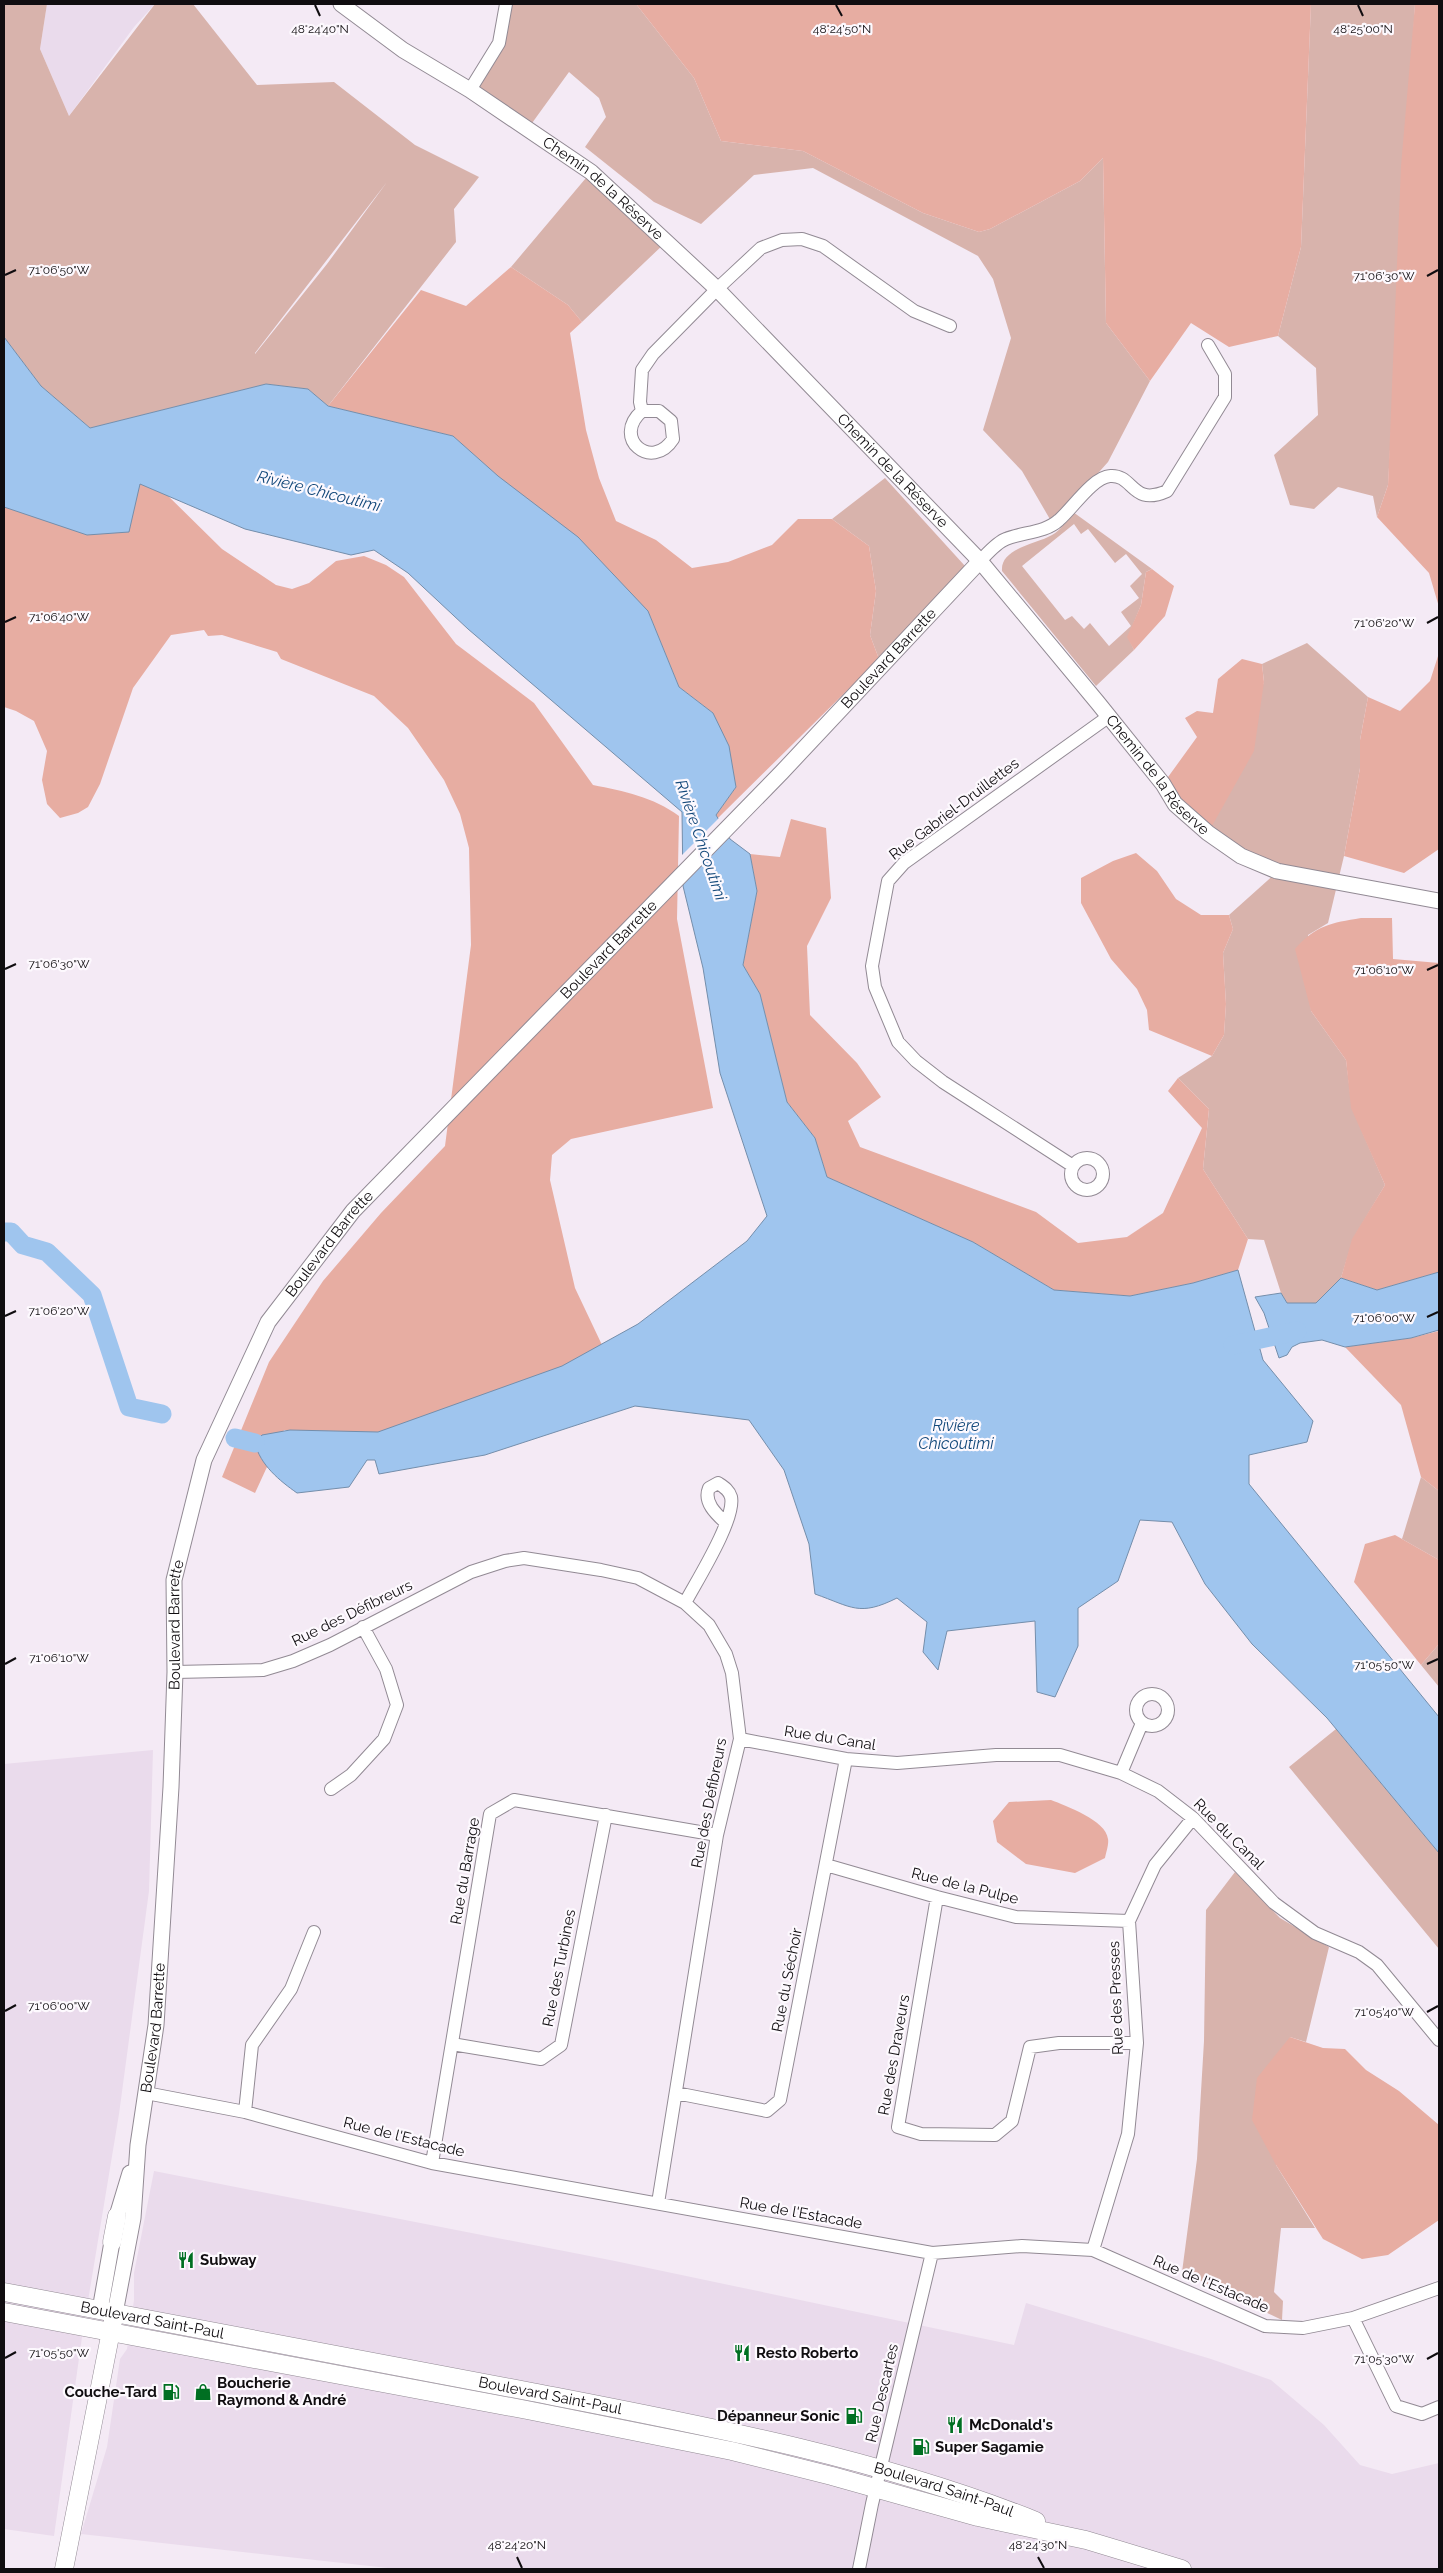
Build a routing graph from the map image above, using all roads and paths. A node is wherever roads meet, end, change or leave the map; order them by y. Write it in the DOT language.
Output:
graph roads {
  1 [pos="341,4"];
  2 [pos="506,4"];
  3 [pos="470,90"];
  4 [pos="717,289"];
  5 [pos="950,326"];
  6 [pos="1208,345"];
  7 [pos="642,411"];
  8 [pos="980,561"];
  9 [pos="1108,716"];
  10 [pos="1439,901"];
  11 [pos="1073,1166"];
  12 [pos="726,1523"];
  13 [pos="685,1603"];
  14 [pos="363,1627"];
  15 [pos="176,1672"];
  16 [pos="1142,1723"];
  17 [pos="740,1739"];
  18 [pos="846,1758"];
  19 [pos="1121,1772"];
  20 [pos="331,1790"];
  21 [pos="606,1815"];
  22 [pos="1194,1818"];
  23 [pos="718,1835"];
  24 [pos="826,1865"];
  25 [pos="937,1897"];
  26 [pos="1129,1921"];
  27 [pos="314,1932"];
  28 [pos="1439,2040"];
  29 [pos="1137,2043"];
  30 [pos="452,2044"];
  31 [pos="146,2093"];
  32 [pos="676,2093"];
  33 [pos="245,2112"];
  34 [pos="138,2145"];
  35 [pos="432,2163"];
  36 [pos="658,2203"];
  37 [pos="117,2216"];
  38 [pos="112,2242"];
  39 [pos="1093,2250"];
  40 [pos="932,2253"];
  41 [pos="1439,2288"];
  42 [pos="4,2292"];
  43 [pos="4,2312"];
  44 [pos="107,2312"];
  45 [pos="1353,2318"];
  46 [pos="104,2331"];
  47 [pos="1439,2407"];
  48 [pos="880,2470"];
  49 [pos="876,2488"];
  50 [pos="1086,2540"];
  51 [pos="64,2569"];
  52 [pos="859,2569"];
  53 [pos="1182,2569"];
  1 -- 3 [label="street, Chemin de la Réserve"];
  2 -- 3 [label="street"];
  3 -- 4 [label="street, Chemin de la Réserve"];
  4 -- 5 [label="street"];
  4 -- 7 [label="street"];
  4 -- 8 [label="street, Chemin de la Réserve"];
  6 -- 8 [label="street"];
  8 -- 9 [label="street, Chemin de la Réserve"];
  8 -- 15 [label="street, Boulevard Barrette"];
  9 -- 10 [label="street, Chemin de la Réserve"];
  9 -- 11 [label="street, Rue Gabriel-Druillettes"];
  12 -- 13 [label="street"];
  13 -- 14 [label="street, Rue des Défibreurs"];
  13 -- 17 [label="street, Rue des Défibreurs"];
  14 -- 15 [label="street, Rue des Défibreurs"];
  14 -- 20 [label="street"];
  15 -- 31 [label="street, Boulevard Barrette"];
  16 -- 19 [label="street"];
  17 -- 18 [label="street, Rue du Canal"];
  17 -- 23 [label="street, Rue des Défibreurs"];
  18 -- 19 [label="street, Rue du Canal"];
  18 -- 24 [label="street, Rue du Séchoir"];
  19 -- 22 [label="street, Rue du Canal"];
  21 -- 23 [label="street, Rue du Barrage"];
  21 -- 30 [label="street, Rue des Turbines"];
  21 -- 30 [label="street, Rue du Barrage"];
  22 -- 26 [label="street, Rue des Presses"];
  22 -- 28 [label="street, Rue du Canal"];
  23 -- 32 [label="street, Rue des Défibreurs"];
  24 -- 25 [label="street, Rue de la Pulpe"];
  24 -- 32 [label="street, Rue du Séchoir"];
  25 -- 26 [label="street, Rue de la Pulpe"];
  25 -- 29 [label="street, Rue des Draveurs"];
  26 -- 29 [label="street, Rue des Presses"];
  27 -- 33 [label="street"];
  29 -- 39 [label="street, Rue des Presses"];
  30 -- 35 [label="street, Rue du Barrage"];
  31 -- 33 [label="street, Rue de l'Estacade"];
  31 -- 34 [label="street, Boulevard Barrette"];
  32 -- 36 [label="street, Rue des Défibreurs"];
  33 -- 35 [label="street, Rue de l'Estacade"];
  34 -- 37 [label="street, Boulevard Barrette"];
  34 -- 44 [label="street, Boulevard Barrette"];
  35 -- 36 [label="street, Rue de l'Estacade"];
  36 -- 40 [label="street, Rue de l'Estacade"];
  37 -- 38 [label="main road, Boulevard Barrette"];
  38 -- 44 [label="street, Boulevard Barrette"];
  39 -- 40 [label="street, Rue de l'Estacade"];
  39 -- 45 [label="street, Rue de l'Estacade"];
  40 -- 48 [label="street, Rue Descartes"];
  41 -- 45 [label="street, Rue de l'Estacade"];
  42 -- 44 [label="main road, Boulevard Saint-Paul"];
  43 -- 46 [label="main road, Boulevard Saint-Paul"];
  44 -- 46 [label="main road, Boulevard Barrette"];
  44 -- 48 [label="main road, Boulevard Saint-Paul"];
  45 -- 47 [label="street"];
  46 -- 49 [label="main road, Boulevard Saint-Paul"];
  46 -- 51 [label="main road, Boulevard Barrette"];
  48 -- 49 [label="street, Rue Descartes"];
  48 -- 50 [label="main road, Boulevard Saint-Paul"];
  49 -- 50 [label="main road, Boulevard Saint-Paul"];
  49 -- 52 [label="street, Rue Descartes"];
  50 -- 53 [label="main road, Boulevard Saint-Paul"];
}
